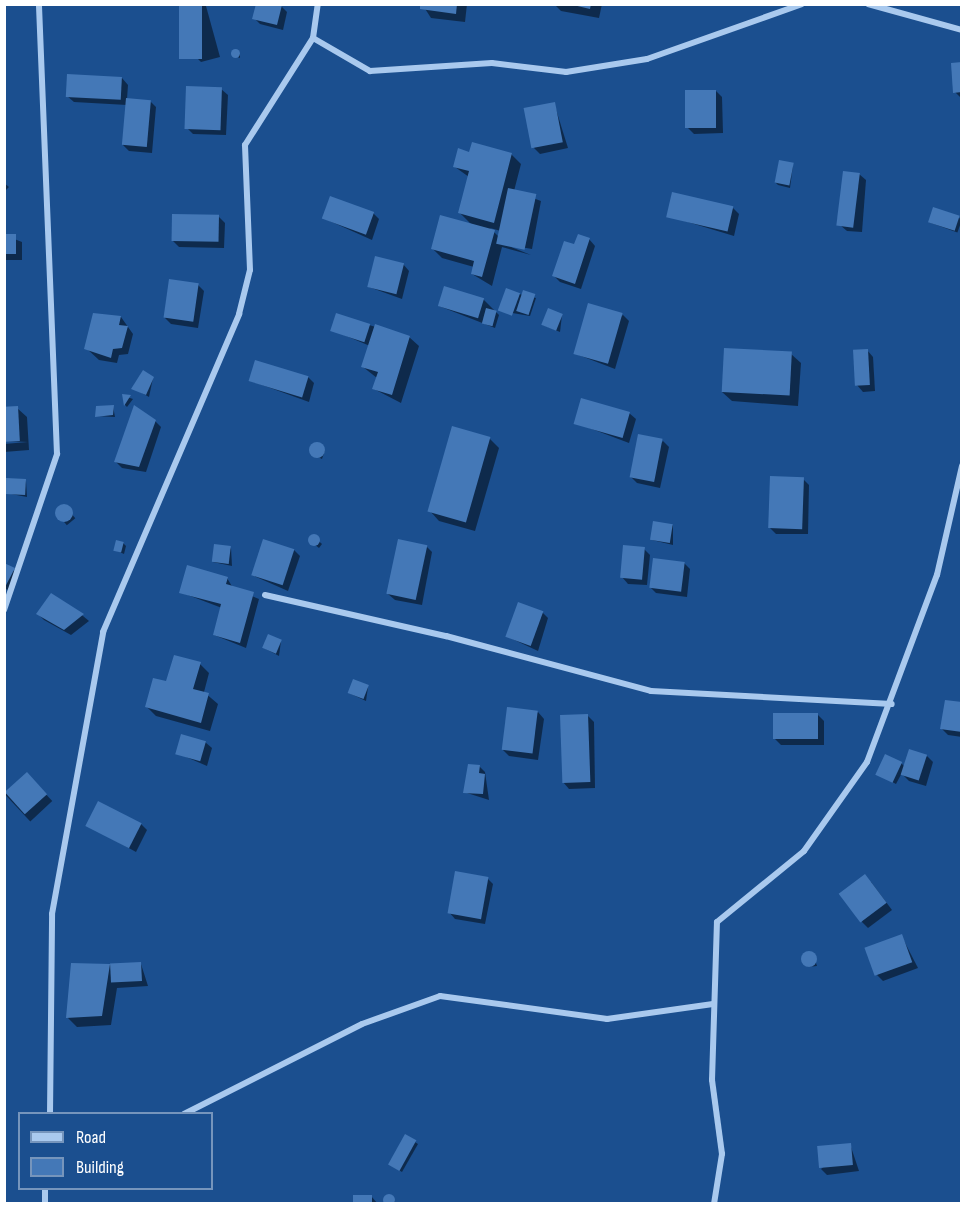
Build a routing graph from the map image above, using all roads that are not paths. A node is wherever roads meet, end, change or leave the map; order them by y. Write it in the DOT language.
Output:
graph roads {
  1 [pos="39,4"];
  2 [pos="318,4"];
  3 [pos="802,4"];
  4 [pos="868,4"];
  5 [pos="962,30"];
  6 [pos="313,38"];
  7 [pos="962,466"];
  8 [pos="265,595"];
  9 [pos="4,610"];
  10 [pos="892,704"];
  11 [pos="713,1004"];
  12 [pos="50,1112"];
  13 [pos="186,1112"];
  14 [pos="714,1203"];
  1 -- 9 [label="street"];
  2 -- 6 [label="street"];
  3 -- 6 [label="street"];
  4 -- 5 [label="street"];
  6 -- 12 [label="street"];
  7 -- 10 [label="street"];
  8 -- 10 [label="street"];
  10 -- 11 [label="street"];
  11 -- 13 [label="street"];
  11 -- 14 [label="street"];
}
